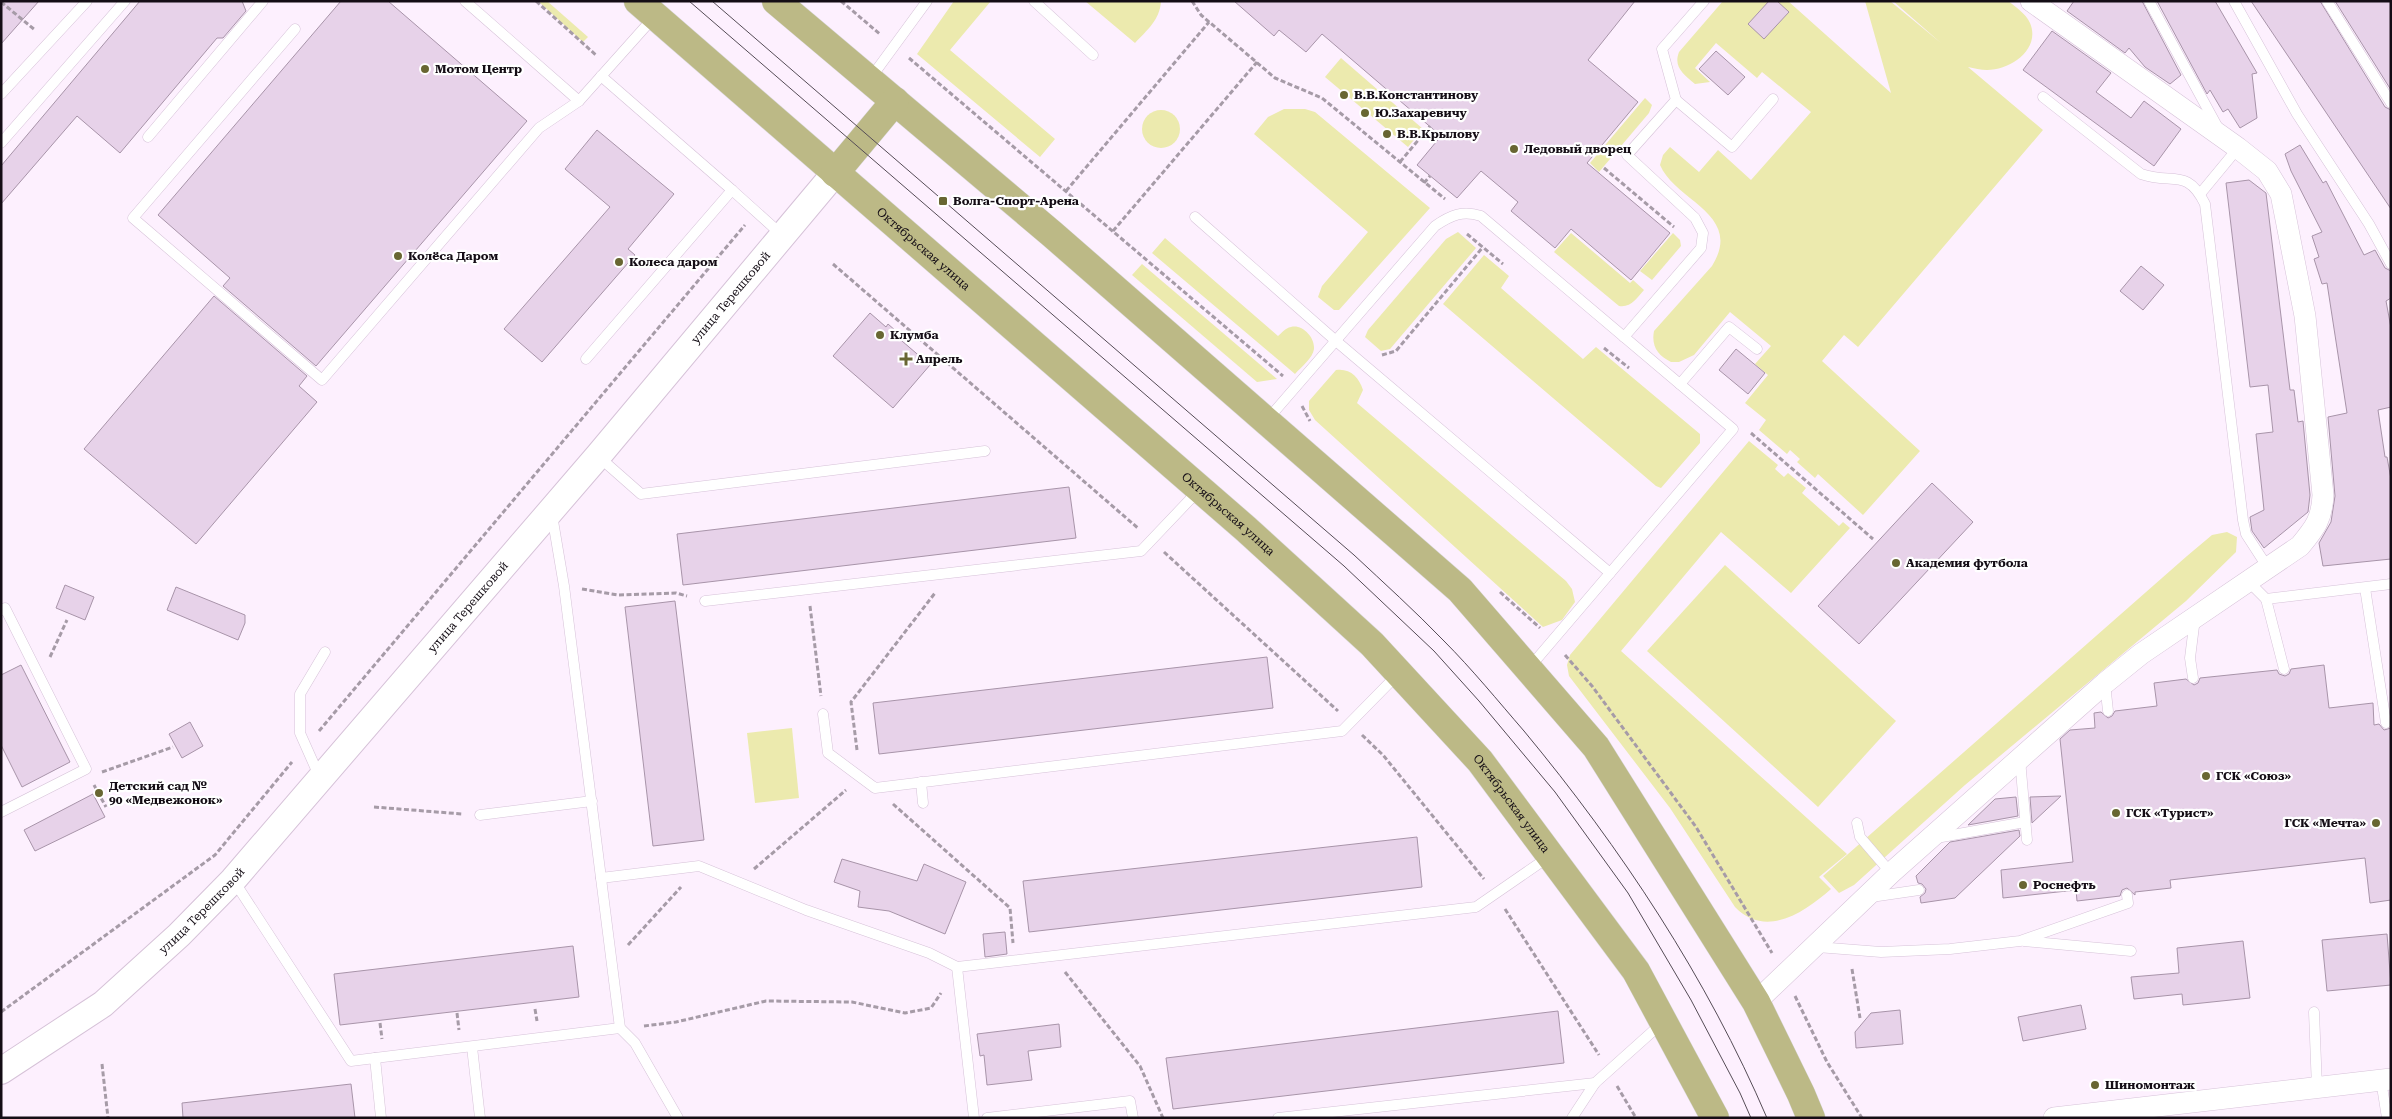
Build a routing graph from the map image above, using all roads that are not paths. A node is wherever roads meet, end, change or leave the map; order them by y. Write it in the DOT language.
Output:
graph roads {
  1 [pos="86,1"];
  2 [pos="125,1"];
  3 [pos="263,1"];
  4 [pos="466,1"];
  5 [pos="776,1"];
  6 [pos="927,1"];
  7 [pos="1034,1"];
  8 [pos="1704,1"];
  9 [pos="2031,1"];
  10 [pos="2149,1"];
  11 [pos="2234,1"];
  12 [pos="2327,1"];
  13 [pos="647,8"];
  14 [pos="295,29"];
  15 [pos="1093,55"];
  16 [pos="602,76"];
  17 [pos="870,80"];
  18 [pos="1,94"];
  19 [pos="2043,98"];
  20 [pos="1774,99"];
  21 [pos="1676,100"];
  22 [pos="579,101"];
  23 [pos="895,101"];
  24 [pos="2391,103"];
  25 [pos="148,137"];
  26 [pos="1,143"];
  27 [pos="2231,143"];
  28 [pos="835,173"];
  29 [pos="732,190"];
  30 [pos="2200,194"];
  31 [pos="1195,217"];
  32 [pos="783,235"];
  33 [pos="2391,264"];
  34 [pos="1624,337"];
  35 [pos="1336,341"];
  36 [pos="1757,349"];
  37 [pos="586,359"];
  38 [pos="1680,384"];
  39 [pos="1266,421"];
  40 [pos="985,451"];
  41 [pos="598,456"];
  42 [pos="1200,489"];
  43 [pos="551,511"];
  44 [pos="2268,568"];
  45 [pos="1610,573"];
  46 [pos="2248,581"];
  47 [pos="2391,584"];
  48 [pos="2365,588"];
  49 [pos="2266,600"];
  50 [pos="704,601"];
  51 [pos="1,610"];
  52 [pos="2195,617"];
  53 [pos="325,652"];
  54 [pos="1529,669"];
  55 [pos="2284,669"];
  56 [pos="1398,673"];
  57 [pos="2192,678"];
  58 [pos="2105,683"];
  59 [pos="2108,711"];
  60 [pos="823,714"];
  61 [pos="2386,723"];
  62 [pos="2020,759"];
  63 [pos="320,778"];
  64 [pos="921,782"];
  65 [pos="592,802"];
  66 [pos="923,803"];
  67 [pos="1,812"];
  68 [pos="480,815"];
  69 [pos="2025,822"];
  70 [pos="1857,823"];
  71 [pos="1930,839"];
  72 [pos="2027,840"];
  73 [pos="1551,855"];
  74 [pos="1892,873"];
  75 [pos="601,878"];
  76 [pos="233,880"];
  77 [pos="1919,890"];
  78 [pos="2127,896"];
  79 [pos="1865,898"];
  80 [pos="2020,941"];
  81 [pos="1813,946"];
  82 [pos="2131,951"];
  83 [pos="957,967"];
  84 [pos="1756,1002"];
  85 [pos="2314,1012"];
  86 [pos="1664,1021"];
  87 [pos="620,1028"];
  88 [pos="472,1047"];
  89 [pos="375,1058"];
  90 [pos="1,1071"];
  91 [pos="2386,1080"];
  92 [pos="1594,1083"];
  93 [pos="2317,1088"];
  94 [pos="2151,1107"];
  95 [pos="1042,1114"];
  96 [pos="381,1118"];
  97 [pos="480,1118"];
  98 [pos="678,1118"];
  99 [pos="974,1118"];
  100 [pos="987,1118"];
  101 [pos="1133,1118"];
  102 [pos="1278,1118"];
  103 [pos="1572,1118"];
  104 [pos="1715,1118"];
  105 [pos="1811,1118"];
  106 [pos="2054,1118"];
  107 [pos="2170,1118"];
  108 [pos="2387,1118"];
  1 -- 18 [label="lane"];
  2 -- 26 [label="lane"];
  3 -- 25 [label="lane"];
  4 -- 22 [label="lane"];
  5 -- 17 [label="main road"];
  6 -- 17 [label="lane"];
  7 -- 15 [label="lane"];
  8 -- 21 [label="lane"];
  9 -- 27 [label="street"];
  10 -- 27 [label="lane"];
  11 -- 33 [label="lane"];
  12 -- 24 [label="lane"];
  13 -- 16 [label="lane"];
  13 -- 28 [label="main road, Октябрьская улица"];
  14 -- 22 [label="lane"];
  16 -- 22 [label="lane"];
  16 -- 29 [label="lane"];
  17 -- 23 [label="main road"];
  19 -- 30 [label="lane"];
  20 -- 21 [label="lane"];
  21 -- 34 [label="lane"];
  23 -- 28 [label="main road, улица Терешковой"];
  23 -- 39 [label="main road"];
  27 -- 30 [label="lane"];
  27 -- 44 [label="street"];
  28 -- 32 [label="street, улица Терешковой"];
  28 -- 42 [label="main road, Октябрьская улица"];
  29 -- 32 [label="lane"];
  29 -- 37 [label="lane"];
  30 -- 44 [label="lane"];
  31 -- 35 [label="lane"];
  32 -- 41 [label="street, улица Терешковой"];
  34 -- 35 [label="lane"];
  34 -- 38 [label="lane"];
  35 -- 39 [label="lane"];
  35 -- 45 [label="lane"];
  36 -- 38 [label="lane"];
  38 -- 45 [label="lane"];
  39 -- 54 [label="main road"];
  40 -- 41 [label="lane"];
  41 -- 43 [label="street, улица Терешковой"];
  42 -- 50 [label="lane"];
  42 -- 56 [label="main road, Октябрьская улица"];
  43 -- 63 [label="street, улица Терешковой"];
  43 -- 65 [label="lane"];
  44 -- 46 [label="street"];
  45 -- 54 [label="lane"];
  46 -- 49 [label="lane"];
  46 -- 52 [label="street"];
  47 -- 48 [label="lane"];
  48 -- 49 [label="lane"];
  48 -- 61 [label="lane"];
  49 -- 55 [label="lane"];
  51 -- 67 [label="lane"];
  52 -- 57 [label="lane"];
  52 -- 58 [label="street"];
  53 -- 63 [label="lane"];
  54 -- 84 [label="main road"];
  56 -- 64 [label="lane"];
  56 -- 73 [label="main road, Октябрьская улица"];
  58 -- 59 [label="lane"];
  58 -- 62 [label="street"];
  60 -- 64 [label="lane"];
  62 -- 69 [label="lane"];
  62 -- 71 [label="street"];
  63 -- 76 [label="street, улица Терешковой"];
  64 -- 66 [label="lane"];
  65 -- 68 [label="lane"];
  65 -- 75 [label="lane"];
  69 -- 71 [label="lane"];
  69 -- 72 [label="lane"];
  70 -- 74 [label="lane"];
  71 -- 74 [label="street"];
  73 -- 83 [label="lane"];
  73 -- 86 [label="main road, Октябрьская улица"];
  74 -- 79 [label="street"];
  75 -- 83 [label="lane"];
  75 -- 87 [label="lane"];
  76 -- 89 [label="lane"];
  76 -- 90 [label="street, улица Терешковой"];
  77 -- 79 [label="lane"];
  78 -- 80 [label="lane"];
  79 -- 81 [label="street"];
  80 -- 81 [label="lane"];
  80 -- 82 [label="lane"];
  81 -- 84 [label="street"];
  83 -- 99 [label="lane"];
  84 -- 105 [label="main road"];
  85 -- 93 [label="lane"];
  86 -- 92 [label="lane"];
  86 -- 104 [label="main road, Октябрьская улица"];
  87 -- 88 [label="lane"];
  87 -- 98 [label="lane"];
  88 -- 89 [label="lane"];
  88 -- 97 [label="lane"];
  89 -- 96 [label="lane"];
  91 -- 93 [label="street"];
  91 -- 108 [label="lane"];
  92 -- 102 [label="lane"];
  92 -- 103 [label="lane"];
  93 -- 94 [label="street"];
  94 -- 106 [label="street"];
  94 -- 107 [label="lane"];
  95 -- 100 [label="lane"];
  95 -- 101 [label="lane"];
}
